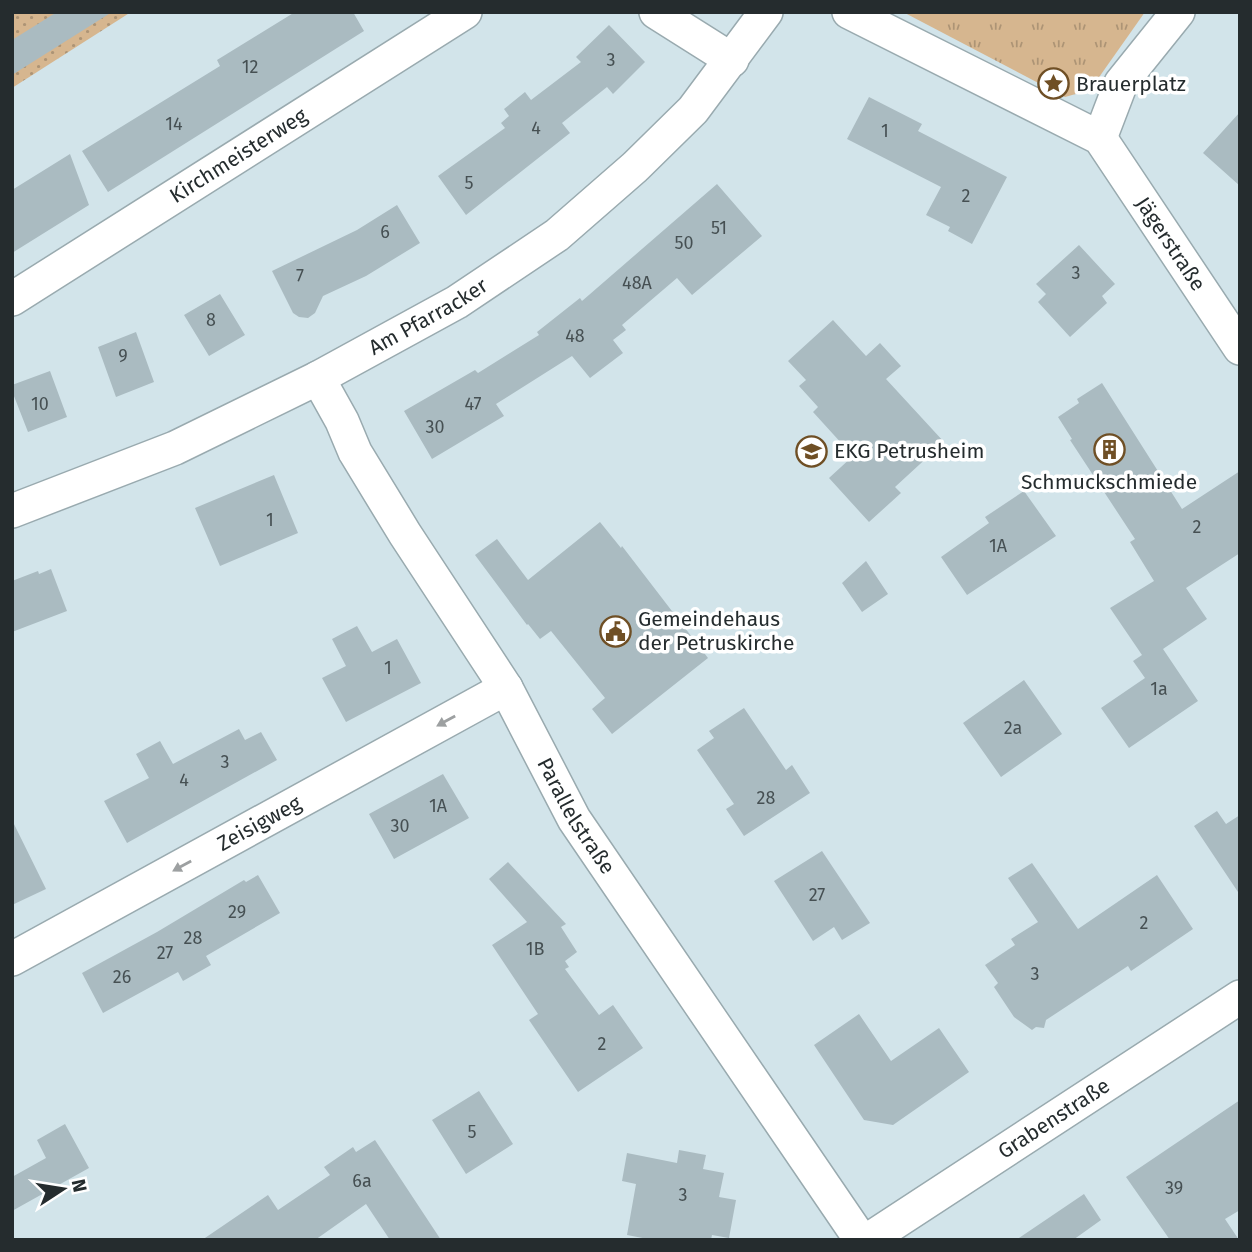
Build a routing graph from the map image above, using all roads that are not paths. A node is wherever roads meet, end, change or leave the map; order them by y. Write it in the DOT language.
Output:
graph roads {
  1 [pos="465,12"];
  2 [pos="656,12"];
  3 [pos="766,12"];
  4 [pos="849,12"];
  5 [pos="1178,12"];
  6 [pos="732,60"];
  7 [pos="1100,138"];
  8 [pos="12,299"];
  9 [pos="1240,348"];
  10 [pos="318,378"];
  11 [pos="12,511"];
  12 [pos="506,688"];
  13 [pos="12,959"];
  14 [pos="1240,997"];
  15 [pos="861,1240"];
  16 [pos="868,1240"];
  1 -- 8 [label="street, Kirchmeisterweg"];
  2 -- 6 [label="street"];
  3 -- 6 [label="street, Am Pfarracker"];
  4 -- 7 [label="street"];
  5 -- 7 [label="street"];
  6 -- 10 [label="street, Am Pfarracker"];
  7 -- 9 [label="street, Jägerstraße"];
  10 -- 11 [label="street, Am Pfarracker"];
  10 -- 12 [label="street, Parallelstraße"];
  12 -- 13 [label="street, Zeisigweg, one-way"];
  12 -- 15 [label="street, Parallelstraße"];
  14 -- 16 [label="street, Grabenstraße"];
}
